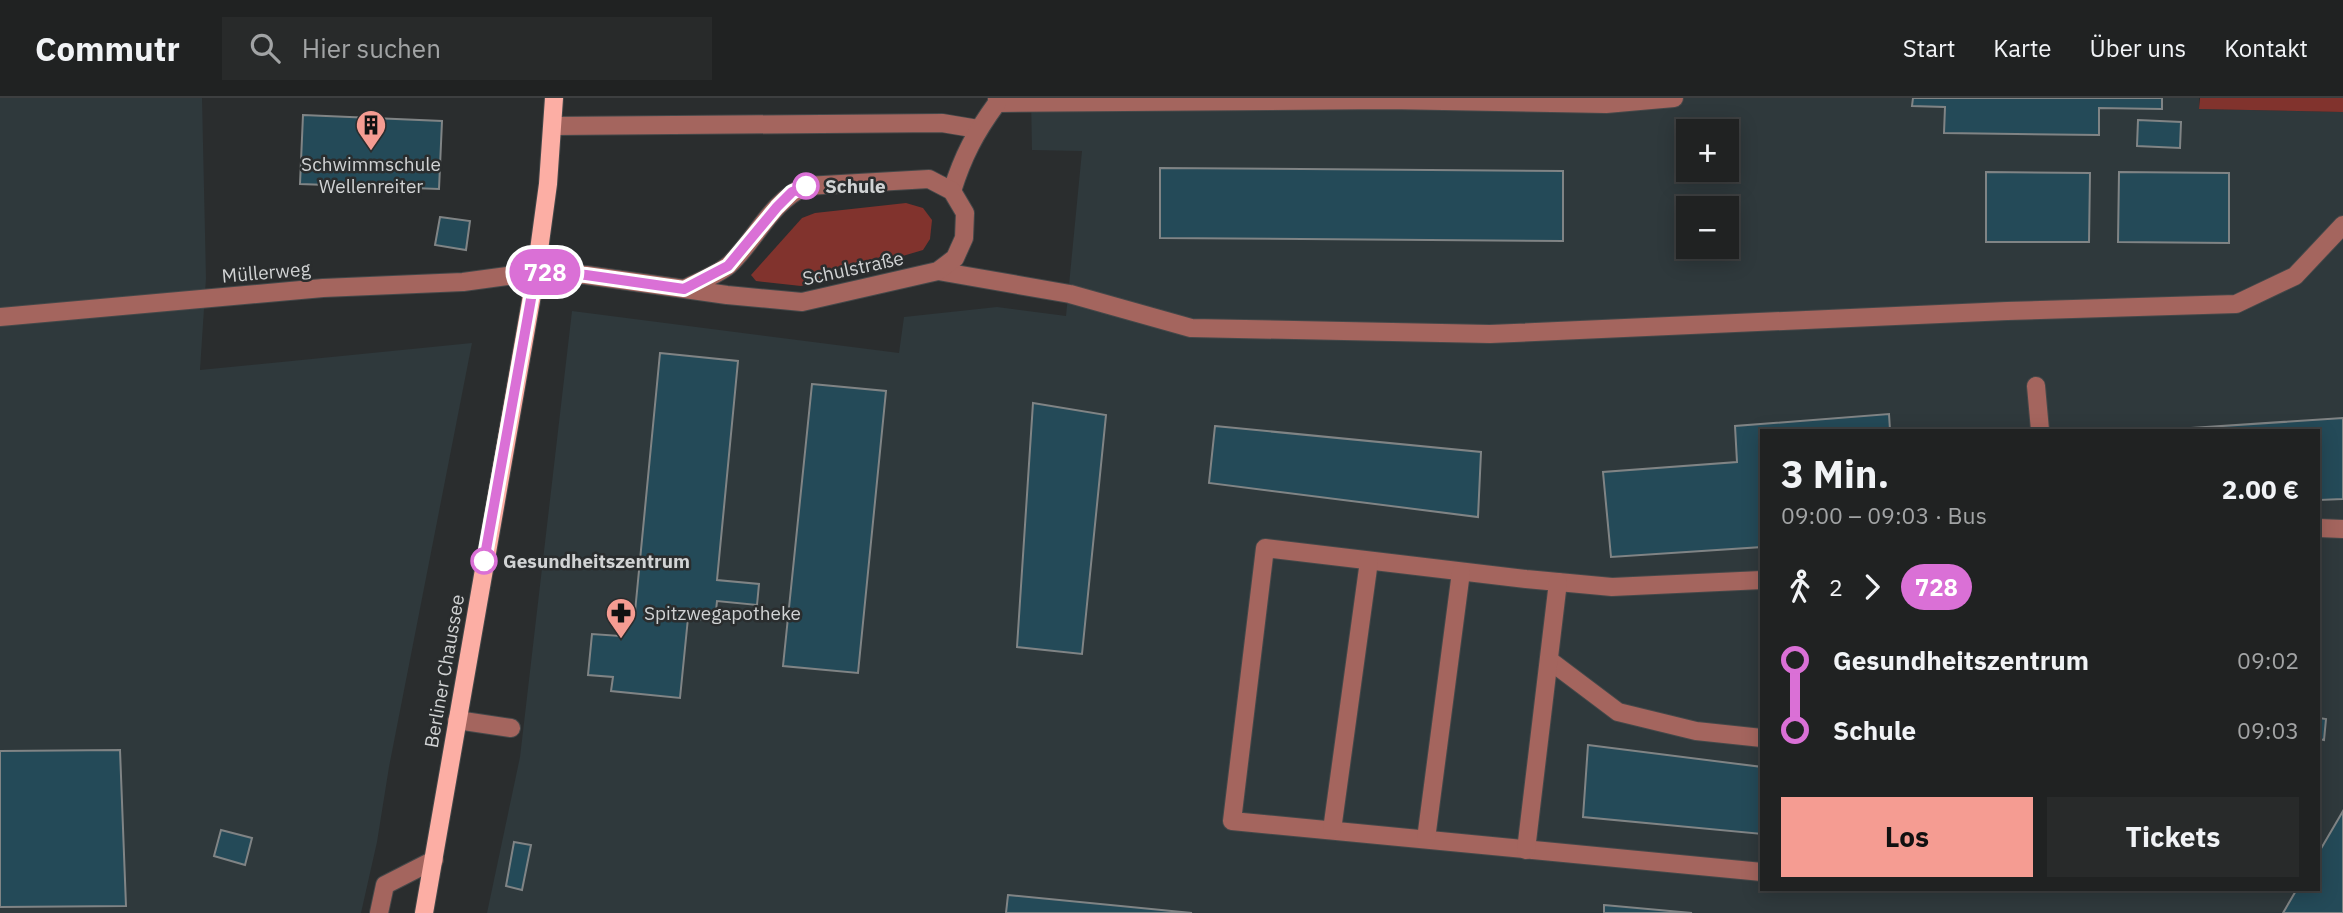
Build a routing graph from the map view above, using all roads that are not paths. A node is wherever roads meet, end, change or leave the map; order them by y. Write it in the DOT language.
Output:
graph roads {
  1 [pos="554,98"];
  2 [pos="1674,98"];
  3 [pos="997,100"];
  4 [pos="553,126"];
  5 [pos="978,129"];
  6 [pos="952,191"];
  7 [pos="2343,225"];
  8 [pos="2326,245"];
  9 [pos="2343,253"];
  10 [pos="536,271"];
  11 [pos="938,271"];
  12 [pos="684,289"];
  13 [pos="0,317"];
  14 [pos="2036,386"];
  15 [pos="2040,429"];
  16 [pos="2320,528"];
  17 [pos="2343,528"];
  18 [pos="1369,561"];
  19 [pos="1461,572"];
  20 [pos="1760,580"];
  21 [pos="1558,582"];
  22 [pos="1549,660"];
  23 [pos="457,720"];
  24 [pos="511,728"];
  25 [pos="1760,738"];
  26 [pos="1332,830"];
  27 [pos="1426,839"];
  28 [pos="1526,850"];
  29 [pos="434,860"];
  30 [pos="1760,872"];
  31 [pos="379,913"];
  32 [pos="424,913"];
  1 -- 4 [label="main road, Berliner Chaussee"];
  2 -- 3 [label="street"];
  3 -- 5 [label="street"];
  4 -- 5 [label="street"];
  4 -- 10 [label="main road, Berliner Chaussee"];
  5 -- 6 [label="street"];
  6 -- 11 [label="street"];
  6 -- 12 [label="street"];
  7 -- 8 [label="street"];
  8 -- 9 [label="street"];
  8 -- 11 [label="street"];
  10 -- 12 [label="street, Schulstraße"];
  10 -- 13 [label="street, Müllerweg"];
  10 -- 23 [label="main road, Berliner Chaussee"];
  11 -- 12 [label="street, Schulstraße"];
  14 -- 15 [label="street"];
  16 -- 17 [label="street"];
  18 -- 19 [label="street"];
  18 -- 26 [label="street"];
  18 -- 26 [label="street"];
  19 -- 21 [label="street"];
  19 -- 27 [label="street"];
  20 -- 21 [label="street"];
  21 -- 22 [label="street"];
  22 -- 25 [label="street"];
  22 -- 28 [label="street"];
  23 -- 24 [label="street"];
  23 -- 29 [label="main road, Berliner Chaussee"];
  26 -- 27 [label="street"];
  27 -- 28 [label="street"];
  28 -- 30 [label="street"];
  29 -- 31 [label="street"];
  29 -- 32 [label="main road, Berliner Chaussee"];
}
